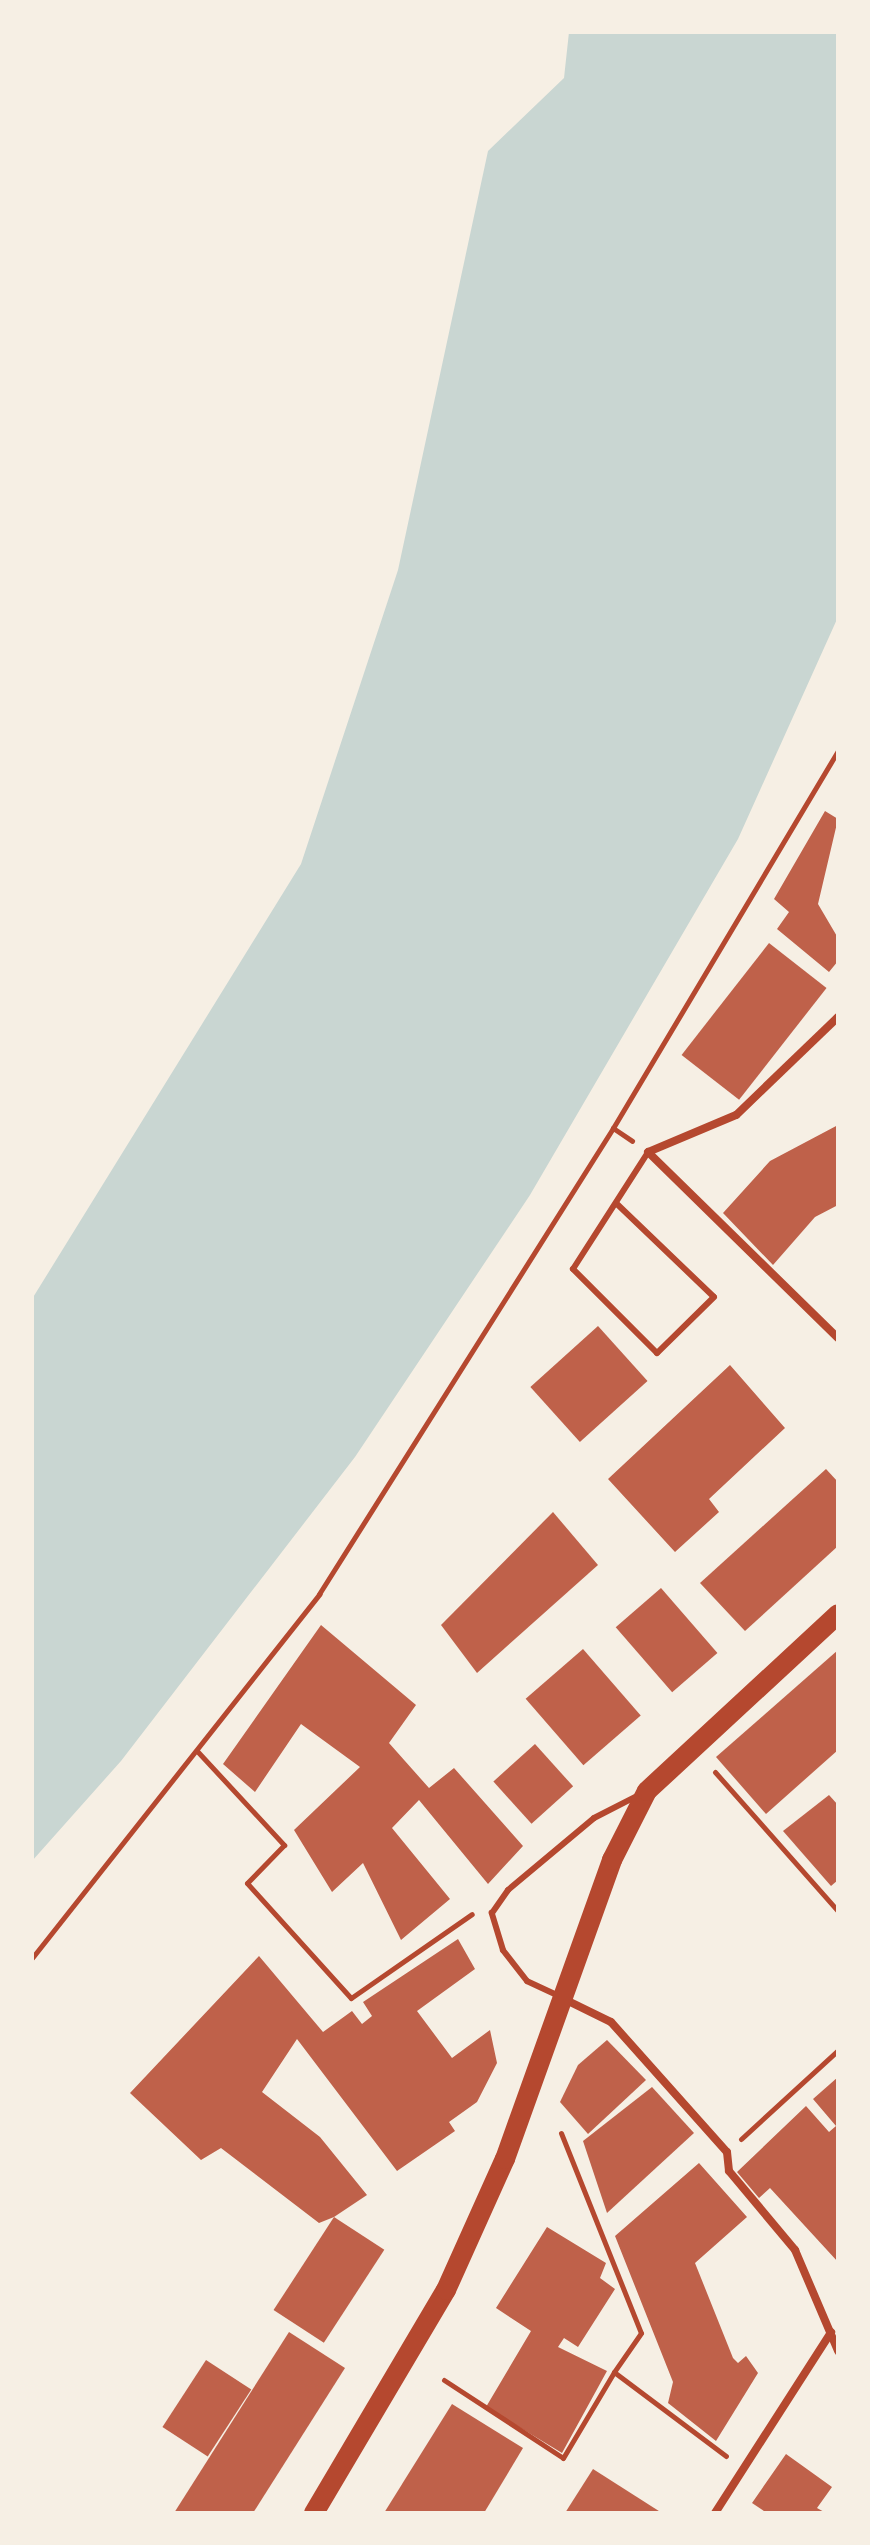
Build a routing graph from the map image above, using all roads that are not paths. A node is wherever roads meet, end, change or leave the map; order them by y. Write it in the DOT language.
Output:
graph roads {
  1 [pos="838,1017"];
  2 [pos="648,1152"];
  3 [pos="617,1204"];
  4 [pos="838,1338"];
  5 [pos="838,1614"];
  6 [pos="647,1791"];
  7 [pos="560,1997"];
  8 [pos="831,2332"];
  9 [pos="838,2351"];
  10 [pos="314,2513"];
  11 [pos="715,2513"];
  1 -- 2 [label="street"];
  2 -- 3 [label="lane"];
  2 -- 4 [label="street"];
  3 -- 3 [label="lane"];
  5 -- 6 [label="main road"];
  6 -- 7 [label="main road"];
  6 -- 7 [label="lane"];
  7 -- 8 [label="street"];
  7 -- 10 [label="main road"];
  8 -- 9 [label="street"];
  8 -- 11 [label="street"];
}
